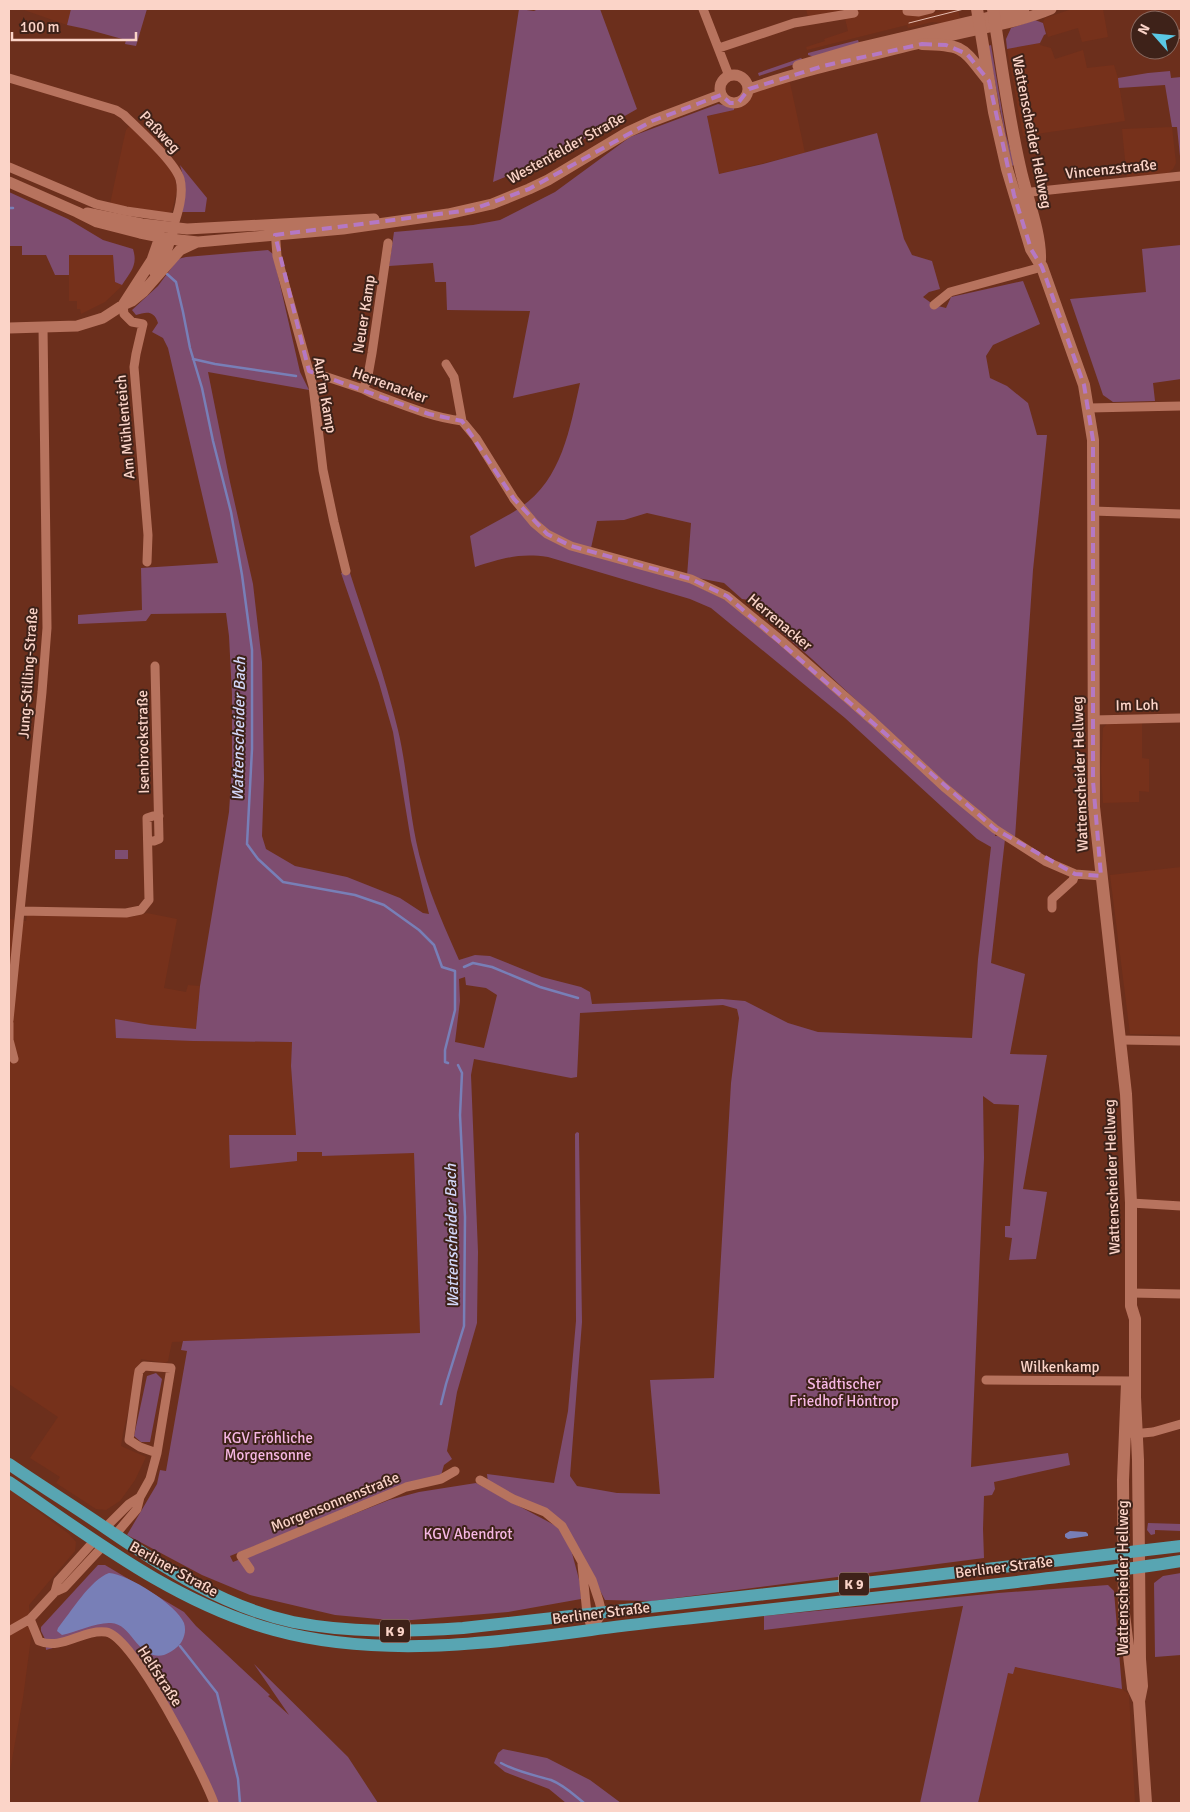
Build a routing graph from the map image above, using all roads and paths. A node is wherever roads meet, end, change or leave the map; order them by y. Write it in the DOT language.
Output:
graph roads {
  1 [pos="703,9"];
  2 [pos="931,9"];
  3 [pos="1026,9"];
  4 [pos="1051,9"];
  5 [pos="907,11"];
  6 [pos="854,13"];
  7 [pos="994,17"];
  8 [pos="979,19"];
  9 [pos="922,44"];
  10 [pos="719,48"];
  11 [pos="729,76"];
  12 [pos="9,78"];
  13 [pos="990,80"];
  14 [pos="747,85"];
  15 [pos="722,96"];
  16 [pos="9,167"];
  17 [pos="1181,176"];
  18 [pos="9,182"];
  19 [pos="1020,194"];
  20 [pos="170,230"];
  21 [pos="275,230"];
  22 [pos="198,242"];
  23 [pos="388,243"];
  24 [pos="1041,264"];
  25 [pos="154,280"];
  26 [pos="122,304"];
  27 [pos="934,305"];
  28 [pos="43,327"];
  29 [pos="9,328"];
  30 [pos="446,364"];
  31 [pos="309,371"];
  32 [pos="363,388"];
  33 [pos="1181,406"];
  34 [pos="1089,408"];
  35 [pos="462,421"];
  36 [pos="1093,511"];
  37 [pos="1181,514"];
  38 [pos="148,562"];
  39 [pos="346,571"];
  40 [pos="155,666"];
  41 [pos="1181,718"];
  42 [pos="1093,720"];
  43 [pos="1075,874"];
  44 [pos="1101,876"];
  45 [pos="1052,908"];
  46 [pos="20,913"];
  47 [pos="9,914"];
  48 [pos="9,1022"];
  49 [pos="1121,1040"];
  50 [pos="1181,1041"];
  51 [pos="14,1059"];
  52 [pos="1130,1203"];
  53 [pos="1181,1206"];
  54 [pos="1181,1294"];
  55 [pos="1131,1300"];
  56 [pos="986,1380"];
  57 [pos="1131,1381"];
  58 [pos="1181,1424"];
  59 [pos="1131,1434"];
  60 [pos="157,1453"];
  61 [pos="9,1464"];
  62 [pos="454,1471"];
  63 [pos="480,1480"];
  64 [pos="9,1482"];
  65 [pos="110,1531"];
  66 [pos="99,1543"];
  67 [pos="1181,1546"];
  68 [pos="1140,1551"];
  69 [pos="1123,1553"];
  70 [pos="1181,1561"];
  71 [pos="582,1562"];
  72 [pos="1140,1567"];
  73 [pos="250,1569"];
  74 [pos="1123,1569"];
  75 [pos="602,1613"];
  76 [pos="587,1614"];
  77 [pos="30,1619"];
  78 [pos="592,1630"];
  79 [pos="9,1631"];
  80 [pos="1139,1701"];
  81 [pos="214,1803"];
  82 [pos="1146,1803"];
  1 -- 10 [label="street"];
  2 -- 5 [label="street"];
  3 -- 7 [label="street"];
  4 -- 7 [label="street"];
  6 -- 10 [label="street"];
  7 -- 8 [label="street"];
  7 -- 19 [label="main road, Wattenscheider Hellweg"];
  8 -- 9 [label="street, Westenfelder Straße"];
  8 -- 13 [label="main road, Wattenscheider Hellweg"];
  8 -- 14 [label="street, Westenfelder Straße"];
  9 -- 13 [label="main road, Westenfelder Straße"];
  9 -- 14 [label="street, Westenfelder Straße"];
  10 -- 11 [label="street"];
  11 -- 14 [label="street, Westenfelder Straße"];
  11 -- 15 [label="street"];
  12 -- 20 [label="street, Paßweg"];
  13 -- 19 [label="main road, Wattenscheider Hellweg"];
  14 -- 15 [label="street, Westenfelder Straße"];
  15 -- 21 [label="street, Westenfelder Straße"];
  16 -- 20 [label="street"];
  17 -- 19 [label="street, Vincenzstraße"];
  18 -- 20 [label="street, Westenfelder Straße"];
  19 -- 24 [label="main road, Wattenscheider Hellweg"];
  20 -- 21 [label="street, Westenfelder Straße"];
  20 -- 22 [label="street, Westenfelder Straße"];
  20 -- 25 [label="street"];
  20 -- 26 [label="street"];
  21 -- 22 [label="street, Westenfelder Straße"];
  21 -- 31 [label="street, Auf'm Kamp"];
  22 -- 25 [label="street"];
  23 -- 32 [label="street, Neuer Kamp"];
  24 -- 27 [label="street"];
  24 -- 34 [label="main road, Wattenscheider Hellweg"];
  25 -- 26 [label="street"];
  26 -- 28 [label="street"];
  26 -- 38 [label="street, Am Mühlenteich"];
  28 -- 29 [label="street"];
  28 -- 46 [label="street, Jung-Stilling-Straße"];
  30 -- 35 [label="street, Herrenacker"];
  31 -- 32 [label="street, Herrenacker"];
  31 -- 39 [label="street, Auf'm Kamp"];
  32 -- 35 [label="street, Herrenacker"];
  33 -- 34 [label="street"];
  34 -- 36 [label="main road, Wattenscheider Hellweg"];
  35 -- 43 [label="street, Herrenacker"];
  36 -- 37 [label="street"];
  36 -- 42 [label="main road, Wattenscheider Hellweg"];
  40 -- 46 [label="street, Isenbrockstraße"];
  41 -- 42 [label="street, Im Loh"];
  42 -- 44 [label="main road, Wattenscheider Hellweg"];
  43 -- 44 [label="street, Herrenacker"];
  43 -- 45 [label="street"];
  44 -- 49 [label="main road, Wattenscheider Hellweg"];
  46 -- 47 [label="street, Isenbrockstraße"];
  46 -- 48 [label="street, Jung-Stilling-Straße"];
  48 -- 51 [label="street, Jung-Stilling-Straße"];
  49 -- 50 [label="street"];
  49 -- 52 [label="main road, Wattenscheider Hellweg"];
  52 -- 53 [label="street"];
  52 -- 55 [label="main road, Wattenscheider Hellweg"];
  54 -- 55 [label="street"];
  55 -- 57 [label="main road, Wattenscheider Hellweg"];
  56 -- 57 [label="street, Wilkenkamp"];
  57 -- 59 [label="main road, Wattenscheider Hellweg"];
  58 -- 59 [label="street"];
  59 -- 68 [label="main road, Wattenscheider Hellweg"];
  59 -- 69 [label="main road, Wattenscheider Hellweg"];
  60 -- 60 [label="street"];
  60 -- 65 [label="street"];
  61 -- 65 [label="main road, Berliner Straße / K 9"];
  62 -- 73 [label="street, Morgensonnenstraße"];
  63 -- 71 [label="street"];
  64 -- 66 [label="main road, Berliner Straße / K 9"];
  65 -- 66 [label="main road"];
  65 -- 76 [label="main road, Berliner Straße / K 9"];
  66 -- 77 [label="street"];
  66 -- 78 [label="main road, Berliner Straße / K 9"];
  67 -- 68 [label="main road, Berliner Straße"];
  68 -- 69 [label="main road, Berliner Straße"];
  68 -- 72 [label="main road, Wattenscheider Hellweg"];
  69 -- 74 [label="main road, Wattenscheider Hellweg"];
  69 -- 75 [label="main road, Berliner Straße / K 9"];
  70 -- 72 [label="main road, Berliner Straße"];
  71 -- 75 [label="street"];
  71 -- 76 [label="street"];
  72 -- 74 [label="main road, Berliner Straße"];
  72 -- 80 [label="main road, Wattenscheider Hellweg"];
  74 -- 78 [label="main road, Berliner Straße / K 9"];
  74 -- 80 [label="main road, Wattenscheider Hellweg"];
  75 -- 76 [label="main road, Berliner Straße / K 9"];
  75 -- 78 [label="street"];
  76 -- 78 [label="street"];
  77 -- 79 [label="street"];
  77 -- 81 [label="street, Helfstraße"];
  80 -- 82 [label="main road, Wattenscheider Hellweg"];
}
